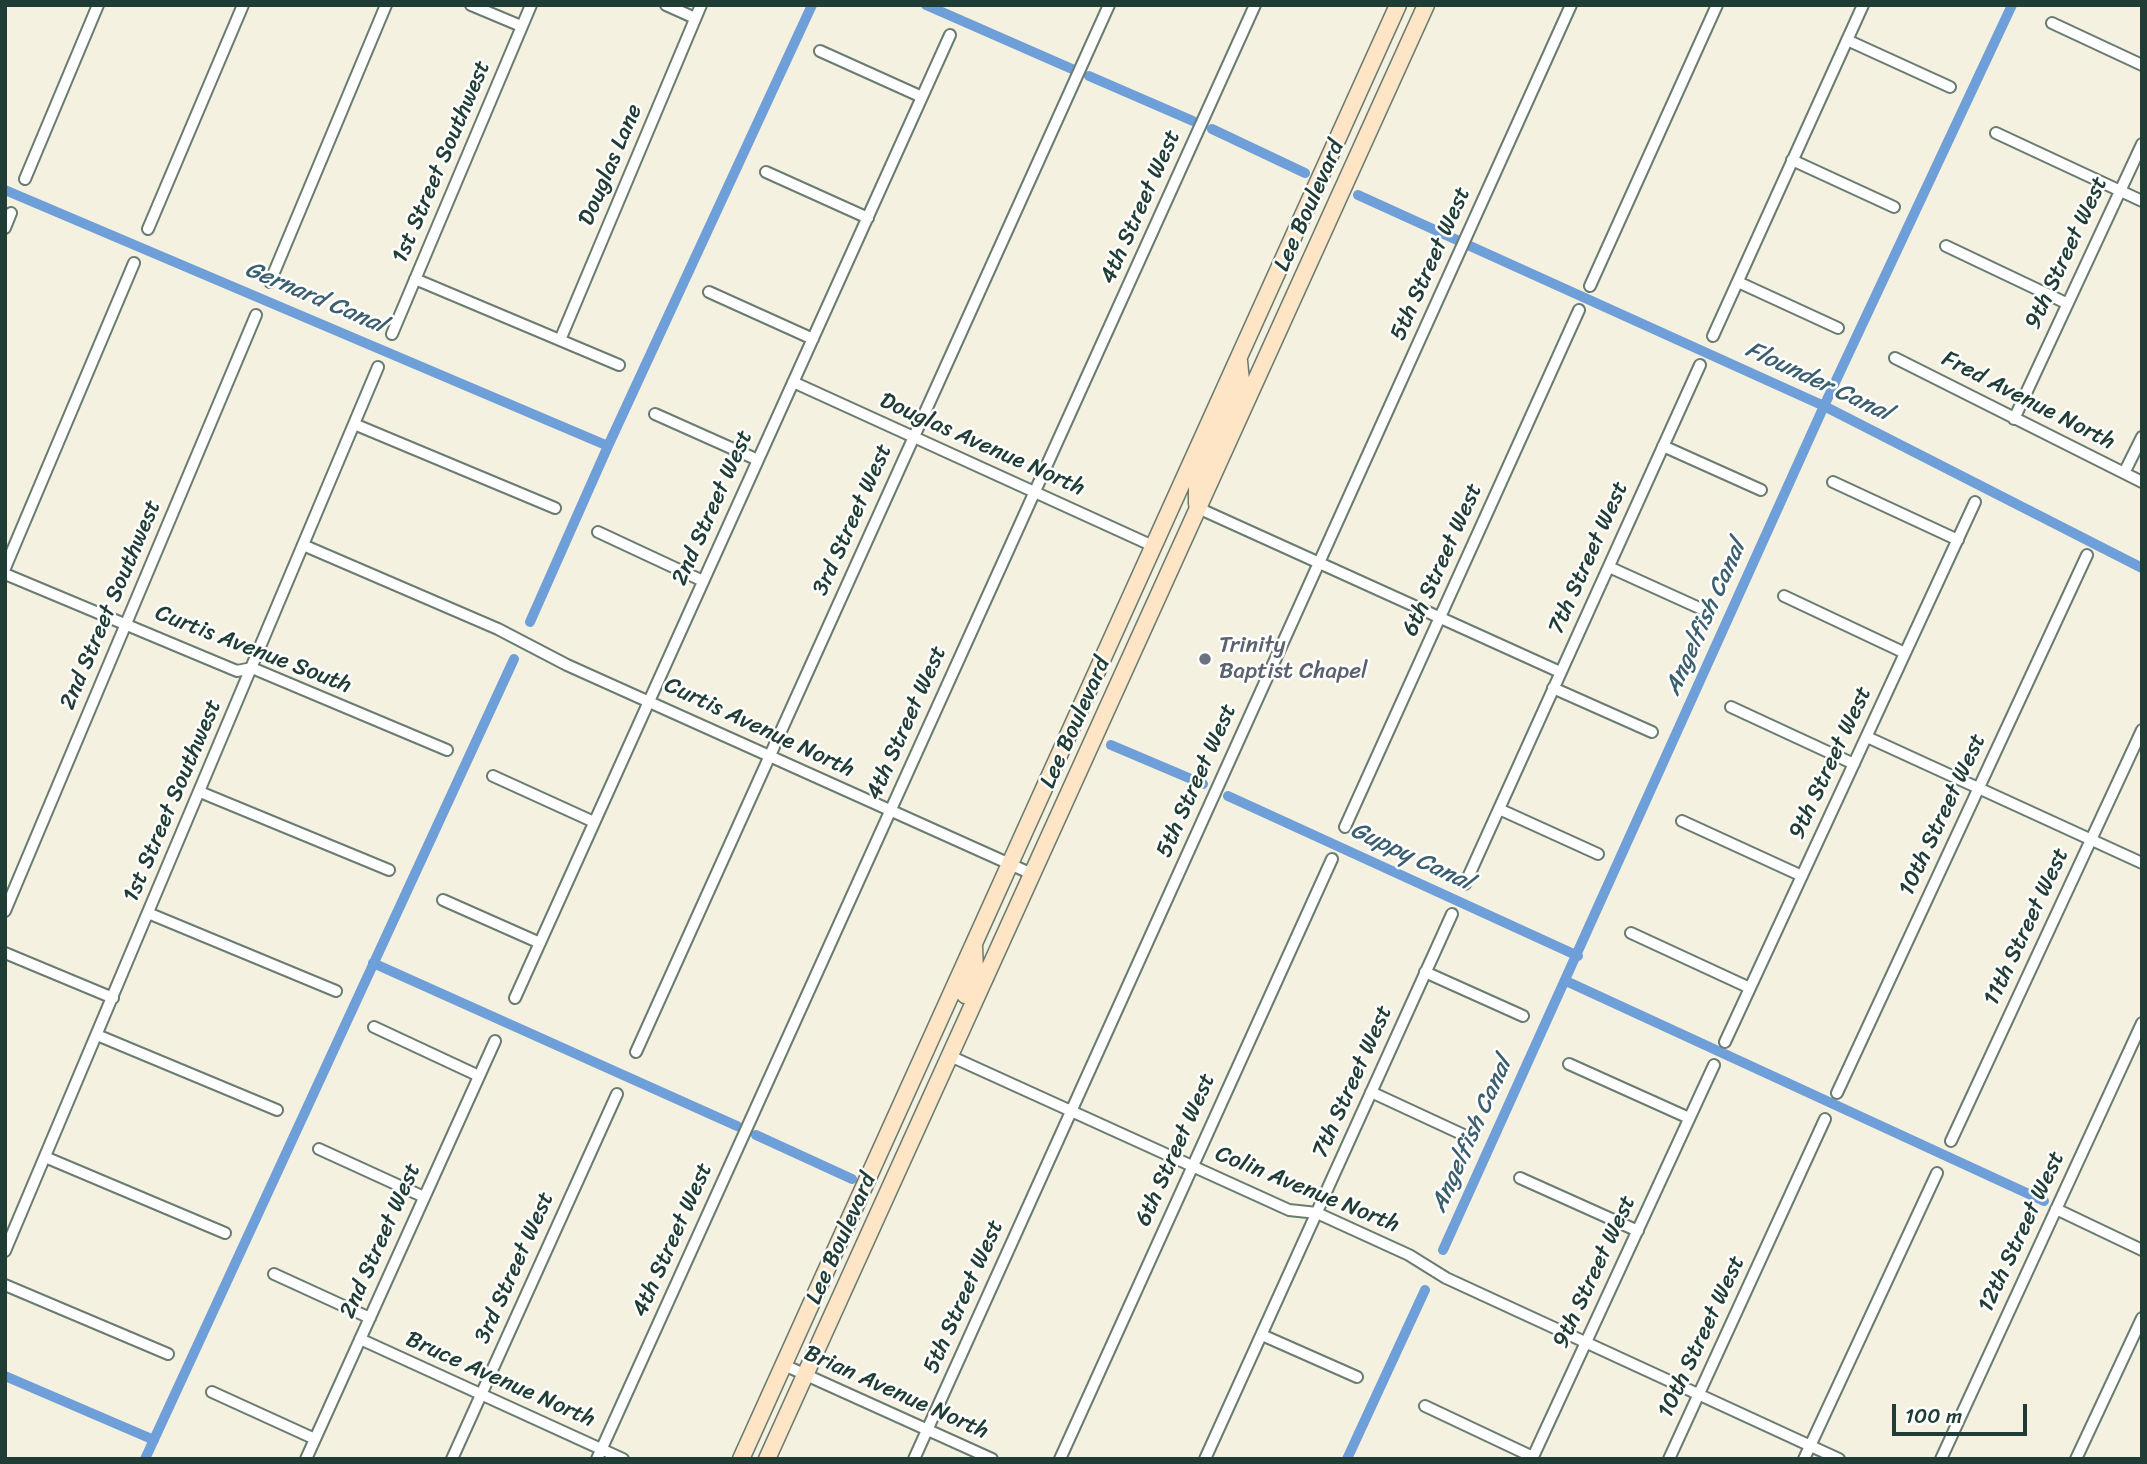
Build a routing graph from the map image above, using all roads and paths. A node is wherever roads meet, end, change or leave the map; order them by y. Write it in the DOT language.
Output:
graph roads {
  1 [pos="98,5"];
  2 [pos="243,5"];
  3 [pos="386,5"];
  4 [pos="471,5"];
  5 [pos="531,5"];
  6 [pos="666,5"];
  7 [pos="701,5"];
  8 [pos="1109,5"];
  9 [pos="1255,5"];
  10 [pos="1398,5"];
  11 [pos="1426,5"];
  12 [pos="1571,5"];
  13 [pos="1717,5"];
  14 [pos="1863,5"];
  15 [pos="695,18"];
  16 [pos="2052,23"];
  17 [pos="521,26"];
  18 [pos="950,35"];
  19 [pos="1847,40"];
  20 [pos="820,51"];
  21 [pos="2142,65"];
  22 [pos="1950,87"];
  23 [pos="922,97"];
  24 [pos="1996,133"];
  25 [pos="2142,144"];
  26 [pos="1793,160"];
  27 [pos="766,172"];
  28 [pos="26,179"];
  29 [pos="2120,190"];
  30 [pos="2142,201"];
  31 [pos="1894,207"];
  32 [pos="11,213"];
  33 [pos="868,218"];
  34 [pos="5,228"];
  35 [pos="148,229"];
  36 [pos="1946,246"];
  37 [pos="134,263"];
  38 [pos="415,279"];
  39 [pos="270,282"];
  40 [pos="1738,282"];
  41 [pos="1590,286"];
  42 [pos="709,292"];
  43 [pos="2066,303"];
  44 [pos="1579,310"];
  45 [pos="256,315"];
  46 [pos="1838,328"];
  47 [pos="392,334"];
  48 [pos="1713,336"];
  49 [pos="813,339"];
  50 [pos="559,340"];
  51 [pos="1238,358"];
  52 [pos="1895,358"];
  53 [pos="619,365"];
  54 [pos="1700,365"];
  55 [pos="378,368"];
  56 [pos="793,382"];
  57 [pos="655,414"];
  58 [pos="2014,419"];
  59 [pos="354,424"];
  60 [pos="914,437"];
  61 [pos="2142,437"];
  62 [pos="1663,446"];
  63 [pos="758,460"];
  64 [pos="2124,473"];
  65 [pos="1833,482"];
  66 [pos="2142,482"];
  67 [pos="1760,490"];
  68 [pos="1034,492"];
  69 [pos="1975,502"];
  70 [pos="555,508"];
  71 [pos="1198,508"];
  72 [pos="598,532"];
  73 [pos="1958,540"];
  74 [pos="303,545"];
  75 [pos="1153,546"];
  76 [pos="2087,555"];
  77 [pos="1319,563"];
  78 [pos="1609,567"];
  79 [pos="5,571"];
  80 [pos="703,581"];
  81 [pos="1784,596"];
  82 [pos="1706,611"];
  83 [pos="1440,618"];
  84 [pos="126,624"];
  85 [pos="1905,653"];
  86 [pos="252,668"];
  87 [pos="1560,672"];
  88 [pos="1553,688"];
  89 [pos="1115,692"];
  90 [pos="649,701"];
  91 [pos="1731,707"];
  92 [pos="2142,730"];
  93 [pos="1651,732"];
  94 [pos="1867,737"];
  95 [pos="447,750"];
  96 [pos="770,756"];
  97 [pos="1854,764"];
  98 [pos="494,776"];
  99 [pos="1979,788"];
  100 [pos="200,792"];
  101 [pos="1499,809"];
  102 [pos="890,811"];
  103 [pos="594,821"];
  104 [pos="1682,821"];
  105 [pos="1345,827"];
  106 [pos="2091,840"];
  107 [pos="1598,853"];
  108 [pos="1332,859"];
  109 [pos="2142,863"];
  110 [pos="1010,864"];
  111 [pos="389,870"];
  112 [pos="1032,874"];
  113 [pos="1802,877"];
  114 [pos="1465,884"];
  115 [pos="443,900"];
  116 [pos="5,911"];
  117 [pos="148,913"];
  118 [pos="1452,914"];
  119 [pos="1631,933"];
  120 [pos="540,943"];
  121 [pos="974,944"];
  122 [pos="5,953"];
  123 [pos="1425,972"];
  124 [pos="1750,988"];
  125 [pos="336,991"];
  126 [pos="113,998"];
  127 [pos="515,998"];
  128 [pos="1522,1016"];
  129 [pos="2142,1023"];
  130 [pos="374,1027"];
  131 [pos="97,1035"];
  132 [pos="495,1041"];
  133 [pos="1725,1042"];
  134 [pos="636,1052"];
  135 [pos="950,1056"];
  136 [pos="1569,1064"];
  137 [pos="1714,1065"];
  138 [pos="479,1076"];
  139 [pos="1371,1093"];
  140 [pos="1837,1093"];
  141 [pos="617,1094"];
  142 [pos="277,1110"];
  143 [pos="1072,1111"];
  144 [pos="1689,1118"];
  145 [pos="1825,1119"];
  146 [pos="1468,1137"];
  147 [pos="1951,1141"];
  148 [pos="319,1149"];
  149 [pos="45,1157"];
  150 [pos="1192,1166"];
  151 [pos="1937,1173"];
  152 [pos="1520,1178"];
  153 [pos="424,1197"];
  154 [pos="2056,1209"];
  155 [pos="1317,1213"];
  156 [pos="1637,1231"];
  157 [pos="225,1233"];
  158 [pos="2142,1250"];
  159 [pos="5,1251"];
  160 [pos="274,1274"];
  161 [pos="5,1285"];
  162 [pos="370,1318"];
  163 [pos="2142,1318"];
  164 [pos="1262,1335"];
  165 [pos="360,1339"];
  166 [pos="1587,1342"];
  167 [pos="168,1354"];
  168 [pos="784,1365"];
  169 [pos="806,1374"];
  170 [pos="1357,1377"];
  171 [pos="212,1392"];
  172 [pos="481,1394"];
  173 [pos="1699,1394"];
  174 [pos="1425,1406"];
  175 [pos="927,1430"];
  176 [pos="315,1438"];
  177 [pos="1810,1446"];
  178 [pos="600,1454"];
  179 [pos="1209,1458"];
  180 [pos="1532,1458"];
  181 [pos="306,1459"];
  182 [pos="452,1459"];
  183 [pos="624,1459"];
  184 [pos="741,1459"];
  185 [pos="767,1459"];
  186 [pos="914,1459"];
  187 [pos="992,1459"];
  188 [pos="1060,1459"];
  189 [pos="1668,1459"];
  190 [pos="1804,1459"];
  191 [pos="1839,1459"];
  192 [pos="1941,1459"];
  193 [pos="2076,1459"];
  1 -- 28 [label="street"];
  2 -- 35 [label="street"];
  3 -- 39 [label="street"];
  4 -- 17 [label="street"];
  5 -- 17 [label="street, 1st Street Southwest"];
  6 -- 15 [label="street"];
  7 -- 15 [label="street, Douglas Lane"];
  8 -- 60 [label="street, 3rd Street West"];
  9 -- 68 [label="street, 4th Street West"];
  10 -- 51 [label="main road, Lee Boulevard"];
  11 -- 71 [label="main road, Lee Boulevard"];
  12 -- 77 [label="street, 5th Street West"];
  13 -- 41 [label="street"];
  14 -- 19 [label="street"];
  15 -- 50 [label="street, Douglas Lane"];
  16 -- 21 [label="street"];
  17 -- 38 [label="street, 1st Street Southwest"];
  18 -- 23 [label="street, 2nd Street West"];
  19 -- 22 [label="street"];
  19 -- 26 [label="street"];
  20 -- 23 [label="street"];
  23 -- 33 [label="street, 2nd Street West"];
  24 -- 29 [label="street"];
  25 -- 29 [label="street, 9th Street West"];
  26 -- 31 [label="street"];
  26 -- 40 [label="street"];
  27 -- 33 [label="street"];
  29 -- 30 [label="street"];
  29 -- 43 [label="street, 9th Street West"];
  32 -- 34 [label="street"];
  33 -- 49 [label="street, 2nd Street West"];
  36 -- 43 [label="street"];
  37 -- 79 [label="street"];
  38 -- 47 [label="street, 1st Street Southwest"];
  38 -- 50 [label="street"];
  40 -- 46 [label="street"];
  40 -- 48 [label="street"];
  42 -- 49 [label="street"];
  43 -- 58 [label="street, 9th Street West"];
  44 -- 83 [label="street, 6th Street West"];
  45 -- 84 [label="street, 2nd Street Southwest"];
  49 -- 56 [label="street, 2nd Street West"];
  50 -- 53 [label="street"];
  51 -- 71 [label="main road"];
  51 -- 75 [label="main road, Lee Boulevard"];
  52 -- 58 [label="street, Fred Avenue North"];
  54 -- 62 [label="street, 7th Street West"];
  55 -- 59 [label="street, 1st Street Southwest"];
  56 -- 60 [label="street, Douglas Avenue North"];
  56 -- 63 [label="street, 2nd Street West"];
  57 -- 63 [label="street"];
  58 -- 64 [label="street, Fred Avenue North"];
  59 -- 70 [label="street"];
  59 -- 74 [label="street, 1st Street Southwest"];
  60 -- 68 [label="street, Douglas Avenue North"];
  60 -- 96 [label="street, 3rd Street West"];
  61 -- 64 [label="street"];
  62 -- 67 [label="street"];
  62 -- 78 [label="street, 7th Street West"];
  63 -- 80 [label="street, 2nd Street West"];
  64 -- 66 [label="street, Fred Avenue North"];
  65 -- 73 [label="street"];
  68 -- 75 [label="street, Douglas Avenue North"];
  68 -- 102 [label="street, 4th Street West"];
  69 -- 73 [label="street, 9th Street West"];
  71 -- 77 [label="street"];
  71 -- 89 [label="main road, Lee Boulevard"];
  72 -- 80 [label="street"];
  73 -- 85 [label="street, 9th Street West"];
  74 -- 86 [label="street, 1st Street Southwest"];
  74 -- 90 [label="street, Curtis Avenue North"];
  75 -- 89 [label="main road"];
  75 -- 110 [label="main road, Lee Boulevard"];
  76 -- 99 [label="street, 10th Street West"];
  77 -- 83 [label="street"];
  77 -- 143 [label="street, 5th Street West"];
  78 -- 82 [label="street"];
  78 -- 87 [label="street, 7th Street West"];
  79 -- 84 [label="street, Curtis Avenue South"];
  80 -- 90 [label="street, 2nd Street West"];
  81 -- 85 [label="street"];
  83 -- 87 [label="street"];
  83 -- 105 [label="street, 6th Street West"];
  84 -- 86 [label="street, Curtis Avenue South"];
  84 -- 116 [label="street, 2nd Street Southwest"];
  85 -- 94 [label="street, 9th Street West"];
  86 -- 95 [label="street, Curtis Avenue South"];
  86 -- 100 [label="street, 1st Street Southwest"];
  87 -- 88 [label="street, 7th Street West"];
  88 -- 93 [label="street"];
  88 -- 101 [label="street, 7th Street West"];
  89 -- 112 [label="main road, Lee Boulevard"];
  90 -- 96 [label="street, Curtis Avenue North"];
  90 -- 103 [label="street, 2nd Street West"];
  91 -- 97 [label="street"];
  92 -- 106 [label="street, 11th Street West"];
  94 -- 97 [label="street, 9th Street West"];
  94 -- 99 [label="street"];
  96 -- 102 [label="street, Curtis Avenue North"];
  96 -- 134 [label="street, 3rd Street West"];
  97 -- 113 [label="street, 9th Street West"];
  98 -- 103 [label="street"];
  99 -- 106 [label="street"];
  99 -- 140 [label="street, 10th Street West"];
  100 -- 111 [label="street"];
  100 -- 117 [label="street, 1st Street Southwest"];
  101 -- 107 [label="street"];
  101 -- 114 [label="street, 7th Street West"];
  102 -- 110 [label="street, Curtis Avenue North"];
  102 -- 178 [label="street, 4th Street West"];
  103 -- 120 [label="street, 2nd Street West"];
  104 -- 113 [label="street"];
  106 -- 109 [label="street"];
  106 -- 147 [label="street, 11th Street West"];
  108 -- 150 [label="street, 6th Street West"];
  110 -- 112 [label="street, Curtis Avenue North"];
  110 -- 121 [label="main road, Lee Boulevard"];
  112 -- 135 [label="main road, Lee Boulevard"];
  113 -- 124 [label="street, 9th Street West"];
  115 -- 120 [label="street"];
  117 -- 125 [label="street"];
  117 -- 126 [label="street, 1st Street Southwest"];
  118 -- 123 [label="street, 7th Street West"];
  119 -- 124 [label="street"];
  120 -- 127 [label="street, 2nd Street West"];
  121 -- 135 [label="main road"];
  121 -- 168 [label="main road, Lee Boulevard"];
  122 -- 126 [label="street"];
  123 -- 128 [label="street"];
  123 -- 139 [label="street, 7th Street West"];
  124 -- 133 [label="street, 9th Street West"];
  126 -- 131 [label="street, 1st Street Southwest"];
  129 -- 154 [label="street, 12th Street West"];
  130 -- 138 [label="street"];
  131 -- 142 [label="street"];
  131 -- 149 [label="street, 1st Street Southwest"];
  132 -- 138 [label="street, 2nd Street West"];
  135 -- 143 [label="street, Colin Avenue North"];
  135 -- 169 [label="main road, Lee Boulevard"];
  136 -- 144 [label="street"];
  137 -- 144 [label="street, 9th Street West"];
  138 -- 153 [label="street, 2nd Street West"];
  139 -- 146 [label="street"];
  139 -- 155 [label="street, 7th Street West"];
  141 -- 172 [label="street, 3rd Street West"];
  143 -- 150 [label="street, Colin Avenue North"];
  143 -- 175 [label="street, 5th Street West"];
  144 -- 156 [label="street, 9th Street West"];
  145 -- 173 [label="street, 10th Street West"];
  148 -- 153 [label="street"];
  149 -- 157 [label="street"];
  149 -- 159 [label="street, 1st Street Southwest"];
  150 -- 155 [label="street, Colin Avenue North"];
  150 -- 188 [label="street, 6th Street West"];
  151 -- 177 [label="street"];
  152 -- 156 [label="street"];
  153 -- 162 [label="street, 2nd Street West"];
  154 -- 158 [label="street"];
  154 -- 192 [label="street, 12th Street West"];
  155 -- 164 [label="street, 7th Street West"];
  155 -- 166 [label="street, Colin Avenue North"];
  156 -- 166 [label="street, 9th Street West"];
  160 -- 162 [label="street"];
  161 -- 167 [label="street"];
  162 -- 165 [label="street, 2nd Street West"];
  163 -- 193 [label="street"];
  164 -- 170 [label="street"];
  164 -- 179 [label="street, 7th Street West"];
  165 -- 172 [label="street, Bruce Avenue North"];
  165 -- 176 [label="street, 2nd Street West"];
  166 -- 173 [label="street, Colin Avenue North"];
  166 -- 180 [label="street, 9th Street West"];
  168 -- 169 [label="street, Brian Avenue North"];
  168 -- 184 [label="main road, Lee Boulevard"];
  169 -- 175 [label="street, Brian Avenue North"];
  169 -- 185 [label="main road, Lee Boulevard"];
  171 -- 176 [label="street"];
  172 -- 178 [label="street, Bruce Avenue North"];
  172 -- 182 [label="street, 3rd Street West"];
  173 -- 177 [label="street, Colin Avenue North"];
  173 -- 189 [label="street, 10th Street West"];
  174 -- 180 [label="street"];
  175 -- 186 [label="street, 5th Street West"];
  175 -- 187 [label="street, Brian Avenue North"];
  176 -- 181 [label="street, 2nd Street West"];
  177 -- 190 [label="street"];
  177 -- 191 [label="street, Colin Avenue North"];
  178 -- 183 [label="street, Bruce Avenue North"];
}
